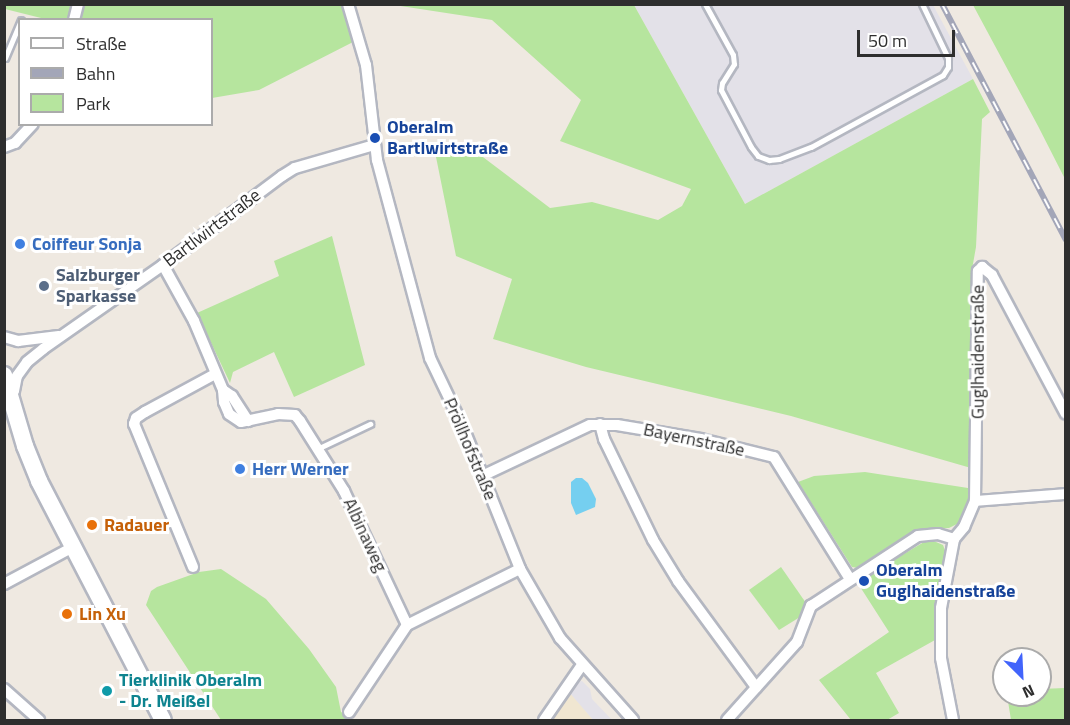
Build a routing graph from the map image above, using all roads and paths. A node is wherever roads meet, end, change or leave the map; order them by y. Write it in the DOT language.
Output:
graph roads {
  1 [pos="348,4"];
  2 [pos="705,4"];
  3 [pos="922,4"];
  4 [pos="18,27"];
  5 [pos="5,58"];
  6 [pos="31,126"];
  7 [pos="374,145"];
  8 [pos="4,147"];
  9 [pos="164,265"];
  10 [pos="62,336"];
  11 [pos="4,337"];
  12 [pos="215,374"];
  13 [pos="4,375"];
  14 [pos="9,393"];
  15 [pos="1065,414"];
  16 [pos="370,424"];
  17 [pos="600,424"];
  18 [pos="315,449"];
  19 [pos="482,476"];
  20 [pos="1065,494"];
  21 [pos="975,501"];
  22 [pos="954,539"];
  23 [pos="71,548"];
  24 [pos="193,567"];
  25 [pos="520,569"];
  26 [pos="850,579"];
  27 [pos="4,584"];
  28 [pos="407,625"];
  29 [pos="582,665"];
  30 [pos="756,687"];
  31 [pos="4,689"];
  32 [pos="349,712"];
  33 [pos="39,720"];
  34 [pos="162,720"];
  35 [pos="544,720"];
  36 [pos="633,720"];
  37 [pos="727,720"];
  38 [pos="953,720"];
  1 -- 7 [label="street, Pröllhofstraße"];
  2 -- 3 [label="lane"];
  4 -- 5 [label="lane"];
  6 -- 8 [label="street"];
  7 -- 9 [label="street, Bartlwirtstraße"];
  7 -- 19 [label="street, Pröllhofstraße"];
  9 -- 10 [label="street, Bartlwirtstraße"];
  9 -- 12 [label="street, Albinaweg"];
  10 -- 11 [label="street, Bartlwirtstraße"];
  10 -- 14 [label="street, Bartlwirtstraße"];
  12 -- 18 [label="street, Albinaweg"];
  12 -- 24 [label="street"];
  13 -- 14 [label="main road"];
  14 -- 23 [label="main road"];
  15 -- 21 [label="street, Guglhaidenstraße"];
  16 -- 18 [label="lane"];
  17 -- 19 [label="street, Bayernstraße"];
  17 -- 26 [label="street, Bayernstraße"];
  17 -- 30 [label="street"];
  18 -- 28 [label="street, Albinaweg"];
  19 -- 25 [label="street, Pröllhofstraße"];
  20 -- 21 [label="street"];
  21 -- 22 [label="street, Guglhaidenstraße"];
  22 -- 26 [label="street"];
  22 -- 38 [label="street, Guglhaidenstraße"];
  23 -- 27 [label="street"];
  23 -- 34 [label="main road"];
  25 -- 28 [label="street"];
  25 -- 29 [label="street, Pröllhofstraße"];
  26 -- 30 [label="street"];
  28 -- 32 [label="street"];
  29 -- 35 [label="street"];
  29 -- 36 [label="street, Pröllhofstraße"];
  30 -- 37 [label="street"];
  31 -- 33 [label="street"];
}
